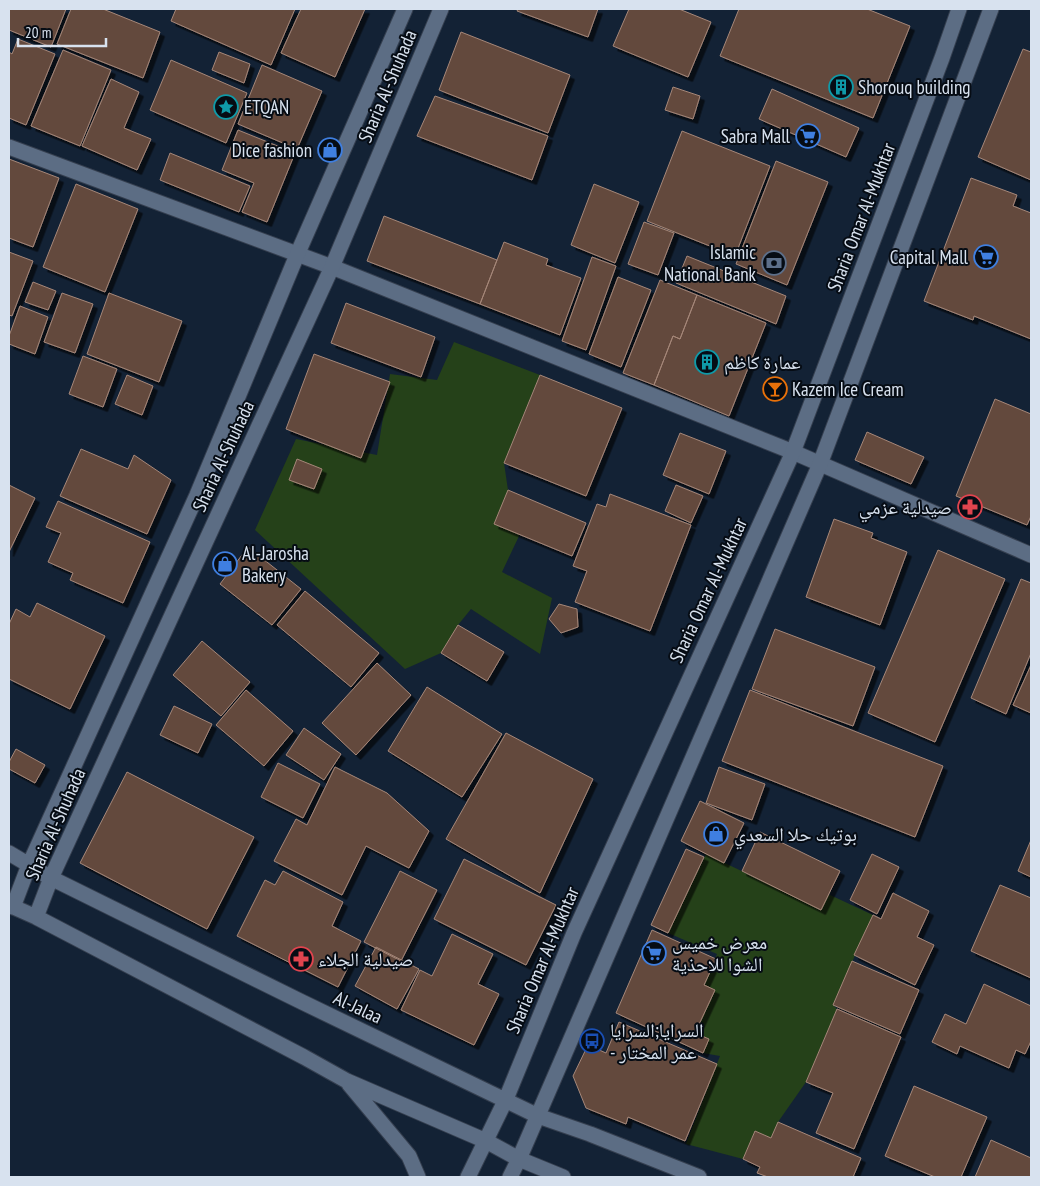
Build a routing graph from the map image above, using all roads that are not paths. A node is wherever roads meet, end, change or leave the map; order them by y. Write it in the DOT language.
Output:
graph roads {
  1 [pos="405,9"];
  2 [pos="441,9"];
  3 [pos="959,9"];
  4 [pos="991,9"];
  5 [pos="9,147"];
  6 [pos="297,255"];
  7 [pos="332,267"];
  8 [pos="793,452"];
  9 [pos="820,464"];
  10 [pos="1031,555"];
  11 [pos="9,853"];
  12 [pos="30,865"];
  13 [pos="52,878"];
  14 [pos="11,906"];
  15 [pos="36,917"];
  16 [pos="347,1081"];
  17 [pos="506,1099"];
  18 [pos="538,1116"];
  19 [pos="486,1141"];
  20 [pos="520,1159"];
  21 [pos="418,1177"];
  22 [pos="468,1177"];
  23 [pos="510,1177"];
  24 [pos="563,1177"];
  25 [pos="699,1177"];
  1 -- 6 [label="main road, Sharia Al-Shuhada"];
  2 -- 7 [label="main road, Sharia Al-Shuhada"];
  3 -- 8 [label="main road, Sharia Omar Al-Mukhtar"];
  4 -- 9 [label="main road"];
  5 -- 6 [label="main road"];
  6 -- 7 [label="main road"];
  6 -- 12 [label="main road, Sharia Al-Shuhada"];
  7 -- 8 [label="main road"];
  7 -- 13 [label="main road, Sharia Al-Shuhada"];
  8 -- 9 [label="main road"];
  8 -- 17 [label="main road, Sharia Omar Al-Mukhtar"];
  9 -- 10 [label="main road"];
  9 -- 18 [label="main road"];
  11 -- 12 [label="main road, Al-Jalaa"];
  12 -- 13 [label="main road, Al-Jalaa"];
  12 -- 14 [label="main road, Sharia Al-Shuhada"];
  13 -- 15 [label="main road, Sharia Al-Shuhada"];
  13 -- 17 [label="main road, Al-Jalaa"];
  14 -- 15 [label="main road"];
  15 -- 16 [label="main road"];
  16 -- 19 [label="main road"];
  16 -- 21 [label="main road"];
  17 -- 18 [label="main road, Al-Jalaa"];
  17 -- 19 [label="main road, Sharia Omar Al-Mukhtar"];
  18 -- 20 [label="main road"];
  18 -- 25 [label="main road, Al-Jalaa"];
  19 -- 20 [label="main road"];
  19 -- 22 [label="main road, Sharia Omar Al-Mukhtar"];
  20 -- 23 [label="main road"];
  20 -- 24 [label="main road"];
}
